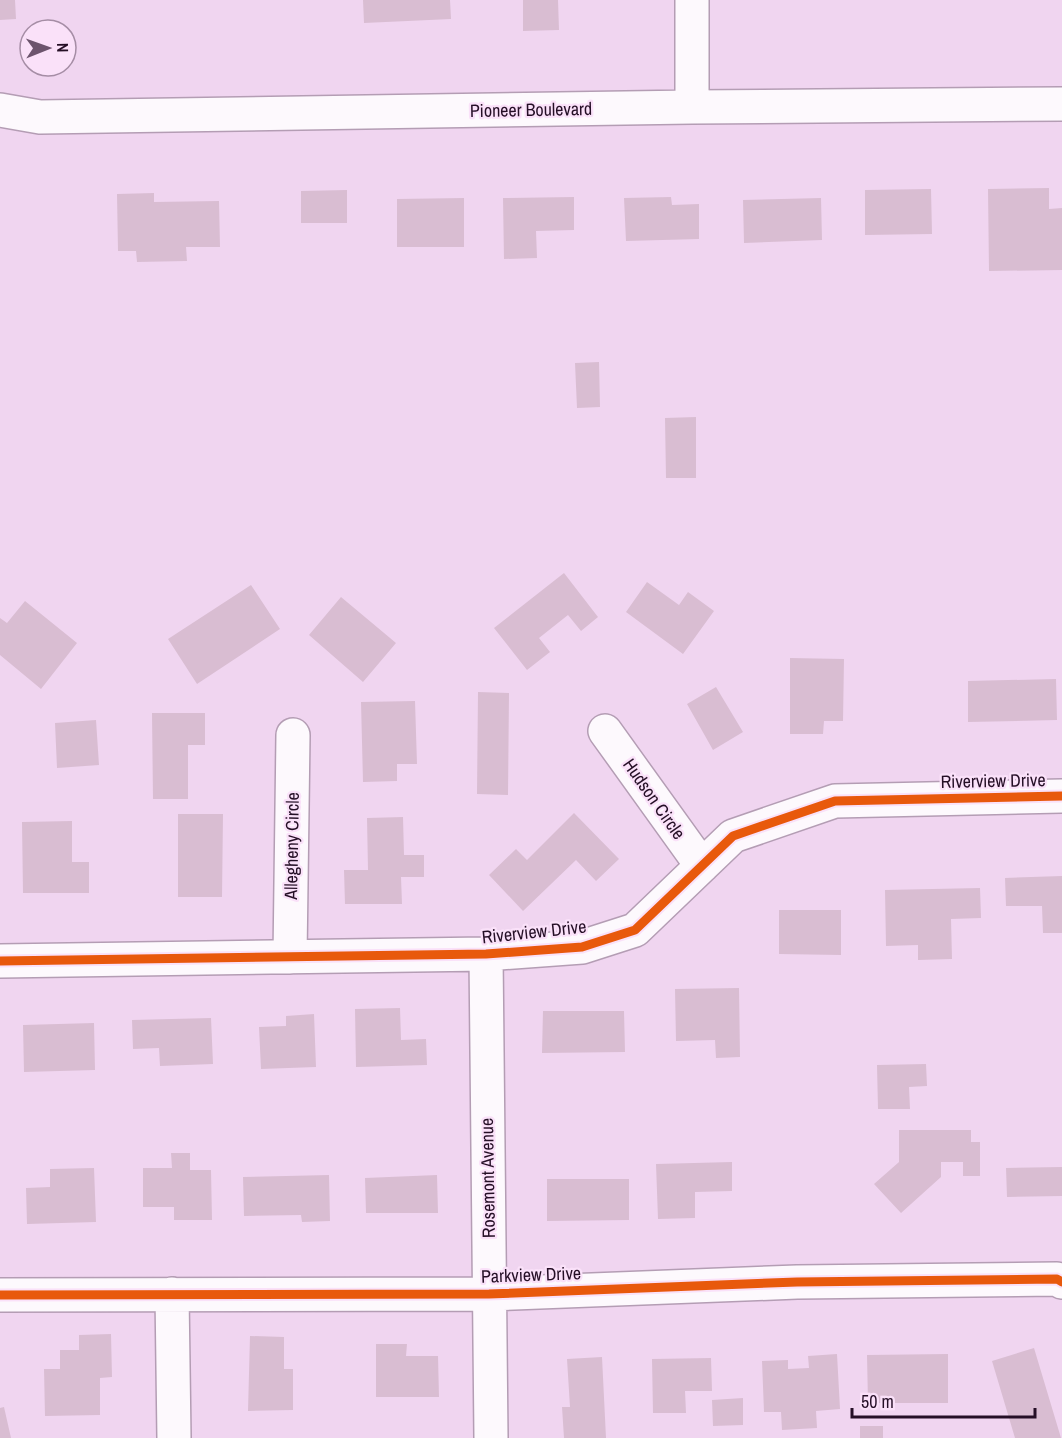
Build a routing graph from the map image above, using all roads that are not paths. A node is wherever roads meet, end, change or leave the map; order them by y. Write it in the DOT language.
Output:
graph roads {
  1 [pos="692,0"];
  2 [pos="1062,104"];
  3 [pos="692,107"];
  4 [pos="0,110"];
  5 [pos="605,731"];
  6 [pos="293,735"];
  7 [pos="1062,796"];
  8 [pos="702,866"];
  9 [pos="486,954"];
  10 [pos="290,957"];
  11 [pos="0,961"];
  12 [pos="1062,1282"];
  13 [pos="172,1294"];
  14 [pos="489,1294"];
  15 [pos="0,1295"];
  16 [pos="174,1438"];
  17 [pos="491,1438"];
  1 -- 3 [label="street"];
  2 -- 3 [label="street, Pioneer Boulevard"];
  3 -- 4 [label="street, Pioneer Boulevard"];
  5 -- 8 [label="street, Hudson Circle"];
  6 -- 10 [label="street, Allegheny Circle"];
  7 -- 8 [label="street, Riverview Drive"];
  8 -- 9 [label="street, Riverview Drive"];
  9 -- 10 [label="street, Riverview Drive"];
  9 -- 14 [label="street, Rosemont Avenue"];
  10 -- 11 [label="street, Riverview Drive"];
  12 -- 14 [label="street, Parkview Drive"];
  13 -- 14 [label="street, Parkview Drive"];
  13 -- 15 [label="street, Parkview Drive"];
  13 -- 16 [label="street"];
  14 -- 17 [label="street, Rosemont Avenue"];
}
